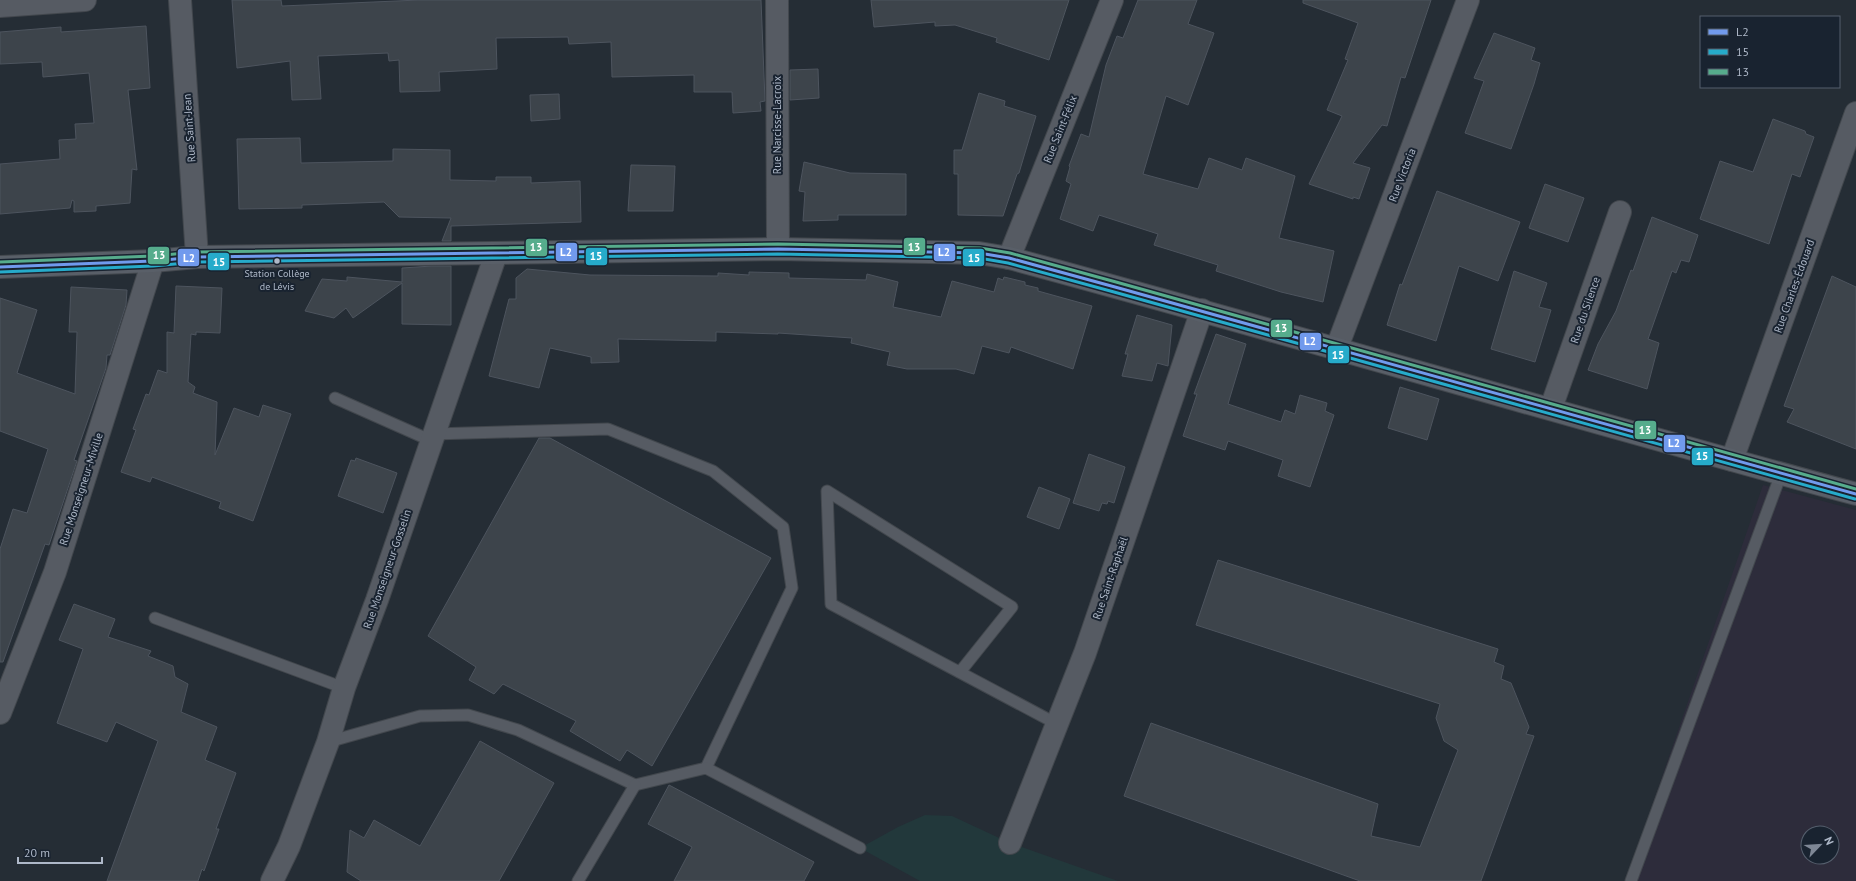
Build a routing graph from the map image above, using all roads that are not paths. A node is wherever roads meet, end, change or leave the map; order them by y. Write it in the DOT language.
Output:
graph roads {
  1 [pos="85,0"];
  2 [pos="180,0"];
  3 [pos="777,0"];
  4 [pos="1112,0"];
  5 [pos="1468,0"];
  6 [pos="0,6"];
  7 [pos="1856,113"];
  8 [pos="1620,212"];
  9 [pos="778,249"];
  10 [pos="496,254"];
  11 [pos="197,257"];
  12 [pos="1009,258"];
  13 [pos="153,261"];
  14 [pos="0,268"];
  15 [pos="1202,310"];
  16 [pos="1336,350"];
  17 [pos="335,398"];
  18 [pos="1551,408"];
  19 [pos="433,437"];
  20 [pos="1732,460"];
  21 [pos="1781,474"];
  22 [pos="1856,494"];
  23 [pos="155,618"];
  24 [pos="960,672"];
  25 [pos="344,688"];
  26 [pos="0,713"];
  27 [pos="1057,724"];
  28 [pos="328,742"];
  29 [pos="706,768"];
  30 [pos="635,785"];
  31 [pos="1010,843"];
  32 [pos="860,848"];
  33 [pos="272,881"];
  34 [pos="578,881"];
  35 [pos="1631,881"];
  1 -- 6 [label="street"];
  2 -- 11 [label="street, Rue Saint-Jean"];
  3 -- 9 [label="street, Rue Narcisse-Lacroix"];
  4 -- 12 [label="street, Rue Saint-Félix"];
  5 -- 16 [label="street, Rue Victoria"];
  7 -- 20 [label="street, Rue Charles-Édouard"];
  8 -- 18 [label="street, Rue du Silence"];
  9 -- 10 [label="street"];
  9 -- 12 [label="street"];
  10 -- 11 [label="street"];
  10 -- 19 [label="street, Rue Monseigneur-Gosselin"];
  11 -- 13 [label="street"];
  12 -- 15 [label="street"];
  13 -- 14 [label="street"];
  13 -- 26 [label="street, Rue Monseigneur-Miville"];
  15 -- 16 [label="street"];
  15 -- 27 [label="street, Rue Saint-Raphaël"];
  16 -- 18 [label="street"];
  17 -- 19 [label="lane"];
  18 -- 20 [label="street"];
  19 -- 25 [label="street, Rue Monseigneur-Gosselin"];
  19 -- 29 [label="lane"];
  20 -- 21 [label="street"];
  21 -- 22 [label="street"];
  21 -- 35 [label="lane"];
  23 -- 25 [label="lane"];
  24 -- 24 [label="lane"];
  24 -- 27 [label="lane"];
  25 -- 28 [label="street, Rue Monseigneur-Gosselin"];
  27 -- 31 [label="street, Rue Saint-Raphaël"];
  28 -- 30 [label="lane"];
  28 -- 33 [label="street, Rue Monseigneur-Gosselin"];
  29 -- 30 [label="lane"];
  29 -- 32 [label="lane"];
  30 -- 34 [label="lane"];
}
